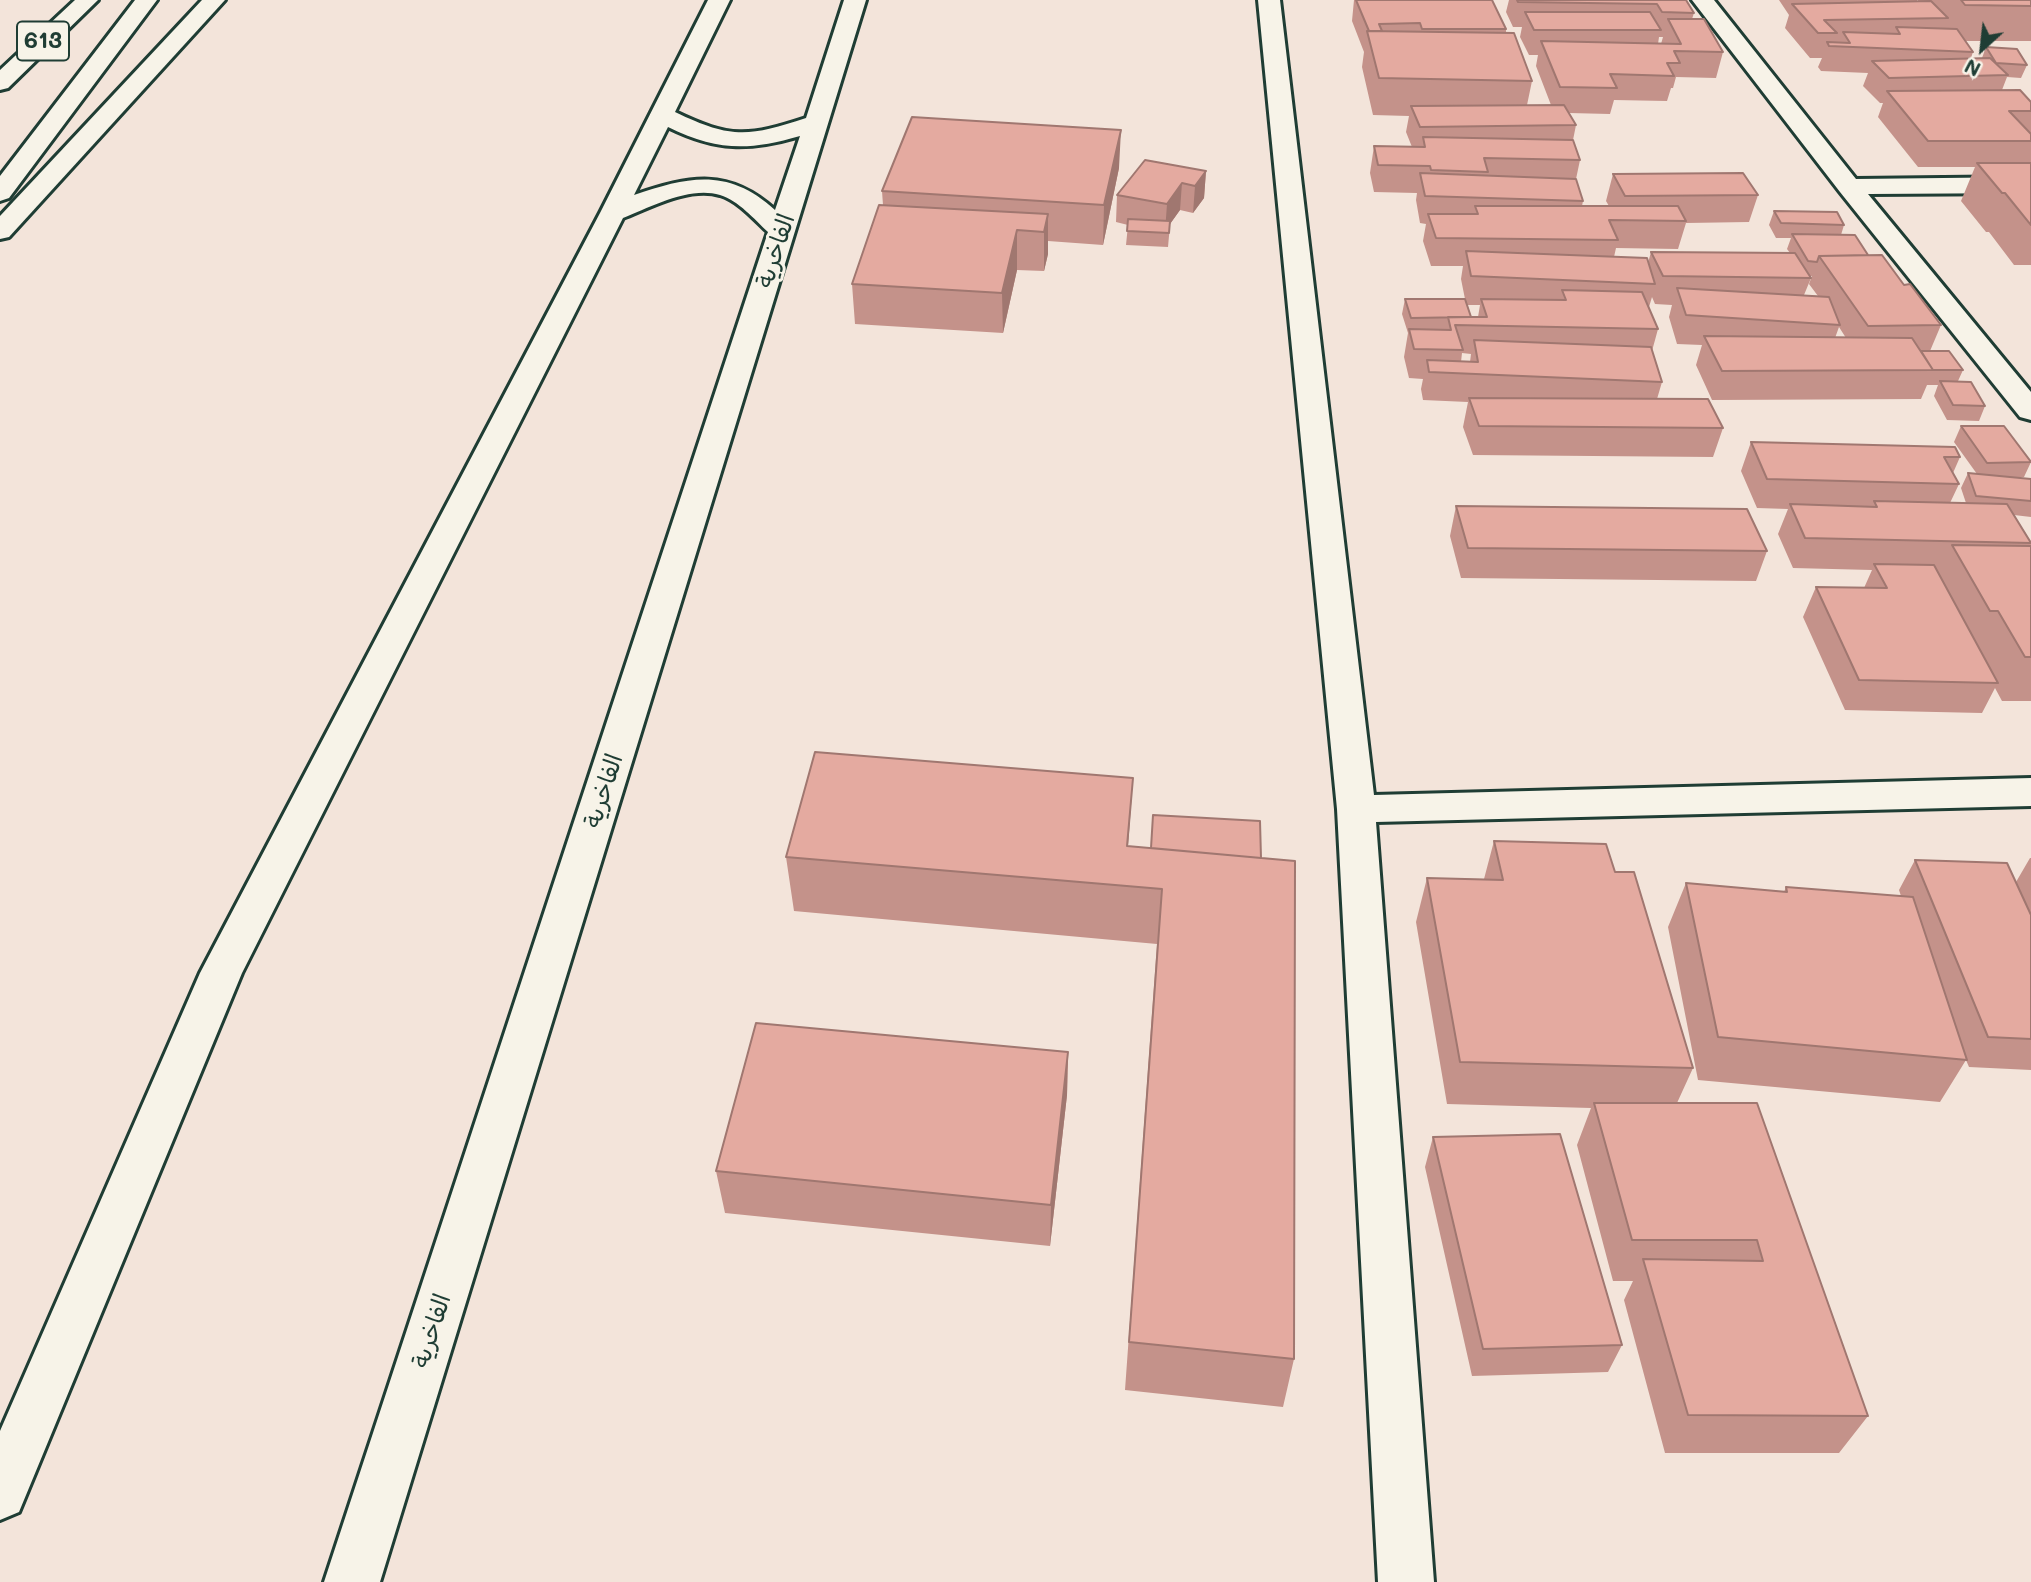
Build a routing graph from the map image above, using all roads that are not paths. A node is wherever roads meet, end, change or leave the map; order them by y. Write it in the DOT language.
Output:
graph roads {
  1 [pos="87,0"];
  2 [pos="146,0"];
  3 [pos="214,0"];
  4 [pos="719,0"];
  5 [pos="855,0"];
  6 [pos="1269,0"];
  7 [pos="1703,0"];
  8 [pos="0,83"];
  9 [pos="662,115"];
  10 [pos="817,122"];
  11 [pos="2031,185"];
  12 [pos="1849,187"];
  13 [pos="0,193"];
  14 [pos="613,213"];
  15 [pos="782,230"];
  16 [pos="0,231"];
  17 [pos="2031,411"];
  18 [pos="2031,792"];
  19 [pos="1356,809"];
  20 [pos="0,1493"];
  21 [pos="352,1582"];
  22 [pos="1406,1582"];
  1 -- 8 [label="main road, 613"];
  2 -- 13 [label="main road"];
  3 -- 16 [label="main road"];
  4 -- 9 [label="main road"];
  5 -- 10 [label="main road, الفاخرية"];
  6 -- 19 [label="main road"];
  7 -- 12 [label="main road"];
  9 -- 10 [label="main road"];
  9 -- 14 [label="main road"];
  10 -- 15 [label="main road, الفاخرية"];
  11 -- 12 [label="main road"];
  12 -- 17 [label="main road"];
  14 -- 15 [label="main road"];
  14 -- 20 [label="main road"];
  15 -- 21 [label="main road, الفاخرية"];
  18 -- 19 [label="main road"];
  19 -- 22 [label="main road"];
}
